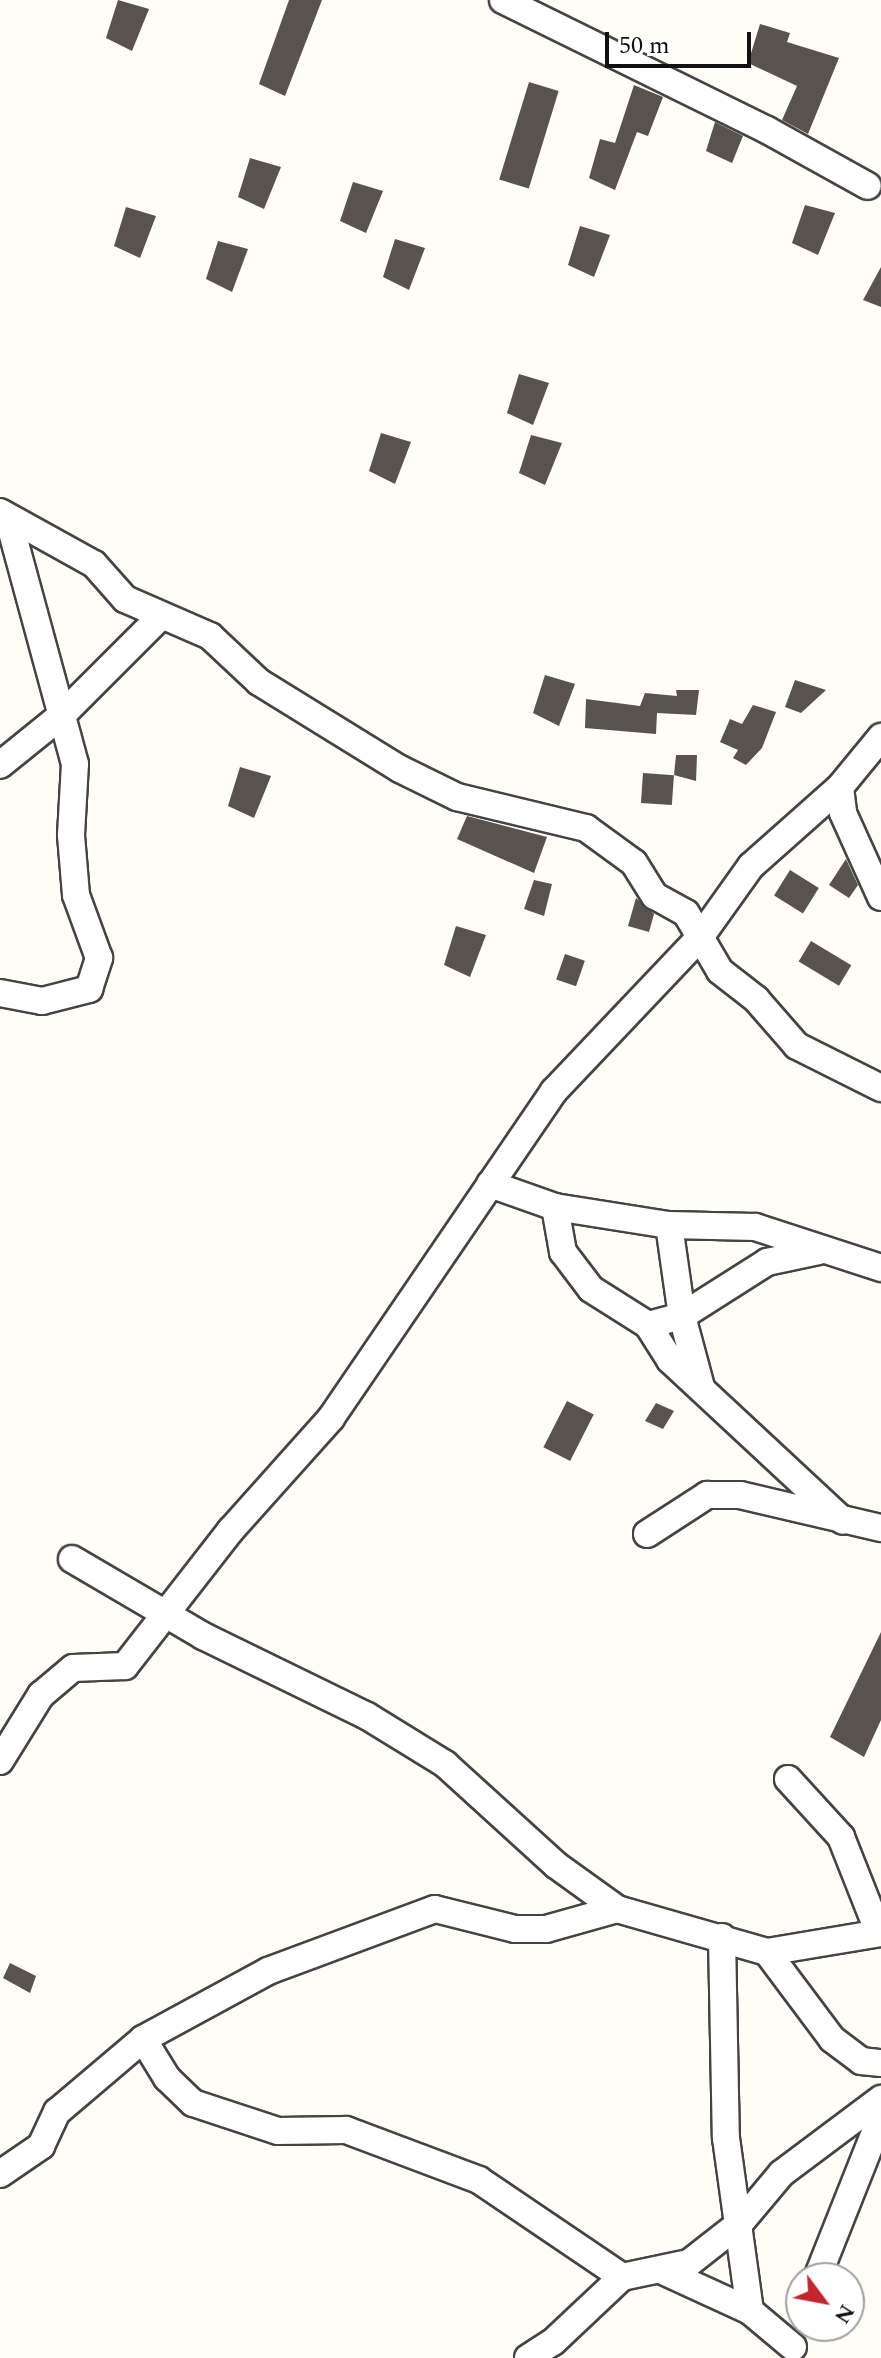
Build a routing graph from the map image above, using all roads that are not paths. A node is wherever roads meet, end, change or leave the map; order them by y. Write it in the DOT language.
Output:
graph roads {
  1 [pos="503,0"];
  2 [pos="868,186"];
  3 [pos="4,515"];
  4 [pos="160,617"];
  5 [pos="63,714"];
  6 [pos="881,737"];
  7 [pos="0,765"];
  8 [pos="840,787"];
  9 [pos="881,897"];
  10 [pos="701,936"];
  11 [pos="0,993"];
  12 [pos="881,1088"];
  13 [pos="490,1184"];
  14 [pos="555,1207"];
  15 [pos="669,1225"];
  16 [pos="827,1251"];
  17 [pos="881,1268"];
  18 [pos="682,1316"];
  19 [pos="648,1325"];
  20 [pos="701,1387"];
  21 [pos="843,1521"];
  22 [pos="881,1528"];
  23 [pos="647,1534"];
  24 [pos="72,1559"];
  25 [pos="166,1613"];
  26 [pos="0,1761"];
  27 [pos="788,1779"];
  28 [pos="617,1909"];
  29 [pos="880,1933"];
  30 [pos="722,1937"];
  31 [pos="767,1952"];
  32 [pos="143,2039"];
  33 [pos="881,2063"];
  34 [pos="881,2099"];
  35 [pos="881,2117"];
  36 [pos="0,2174"];
  37 [pos="740,2223"];
  38 [pos="823,2262"];
  39 [pos="665,2272"];
  40 [pos="622,2277"];
  41 [pos="750,2311"];
  42 [pos="794,2343"];
  43 [pos="528,2358"];
  1 -- 2 [label="street"];
  3 -- 4 [label="street"];
  3 -- 5 [label="street"];
  4 -- 5 [label="street"];
  4 -- 10 [label="street"];
  5 -- 7 [label="street"];
  5 -- 11 [label="street"];
  6 -- 8 [label="street"];
  8 -- 9 [label="street"];
  8 -- 10 [label="street"];
  10 -- 12 [label="street"];
  10 -- 13 [label="street"];
  13 -- 14 [label="street"];
  13 -- 25 [label="street"];
  14 -- 15 [label="street"];
  14 -- 19 [label="street"];
  15 -- 16 [label="street"];
  15 -- 18 [label="street"];
  16 -- 17 [label="street"];
  16 -- 18 [label="street"];
  18 -- 19 [label="street"];
  18 -- 20 [label="street"];
  19 -- 20 [label="street"];
  20 -- 21 [label="street"];
  21 -- 22 [label="street"];
  21 -- 23 [label="street"];
  24 -- 25 [label="street"];
  25 -- 26 [label="street"];
  25 -- 28 [label="street"];
  27 -- 29 [label="street"];
  28 -- 30 [label="street"];
  28 -- 32 [label="street"];
  29 -- 31 [label="street"];
  30 -- 31 [label="street"];
  30 -- 37 [label="street"];
  31 -- 33 [label="street"];
  32 -- 36 [label="street"];
  32 -- 40 [label="street"];
  34 -- 37 [label="street"];
  35 -- 38 [label="street"];
  37 -- 39 [label="street"];
  37 -- 41 [label="street"];
  39 -- 40 [label="street"];
  39 -- 41 [label="street"];
  40 -- 43 [label="street"];
  41 -- 42 [label="street"];
}
